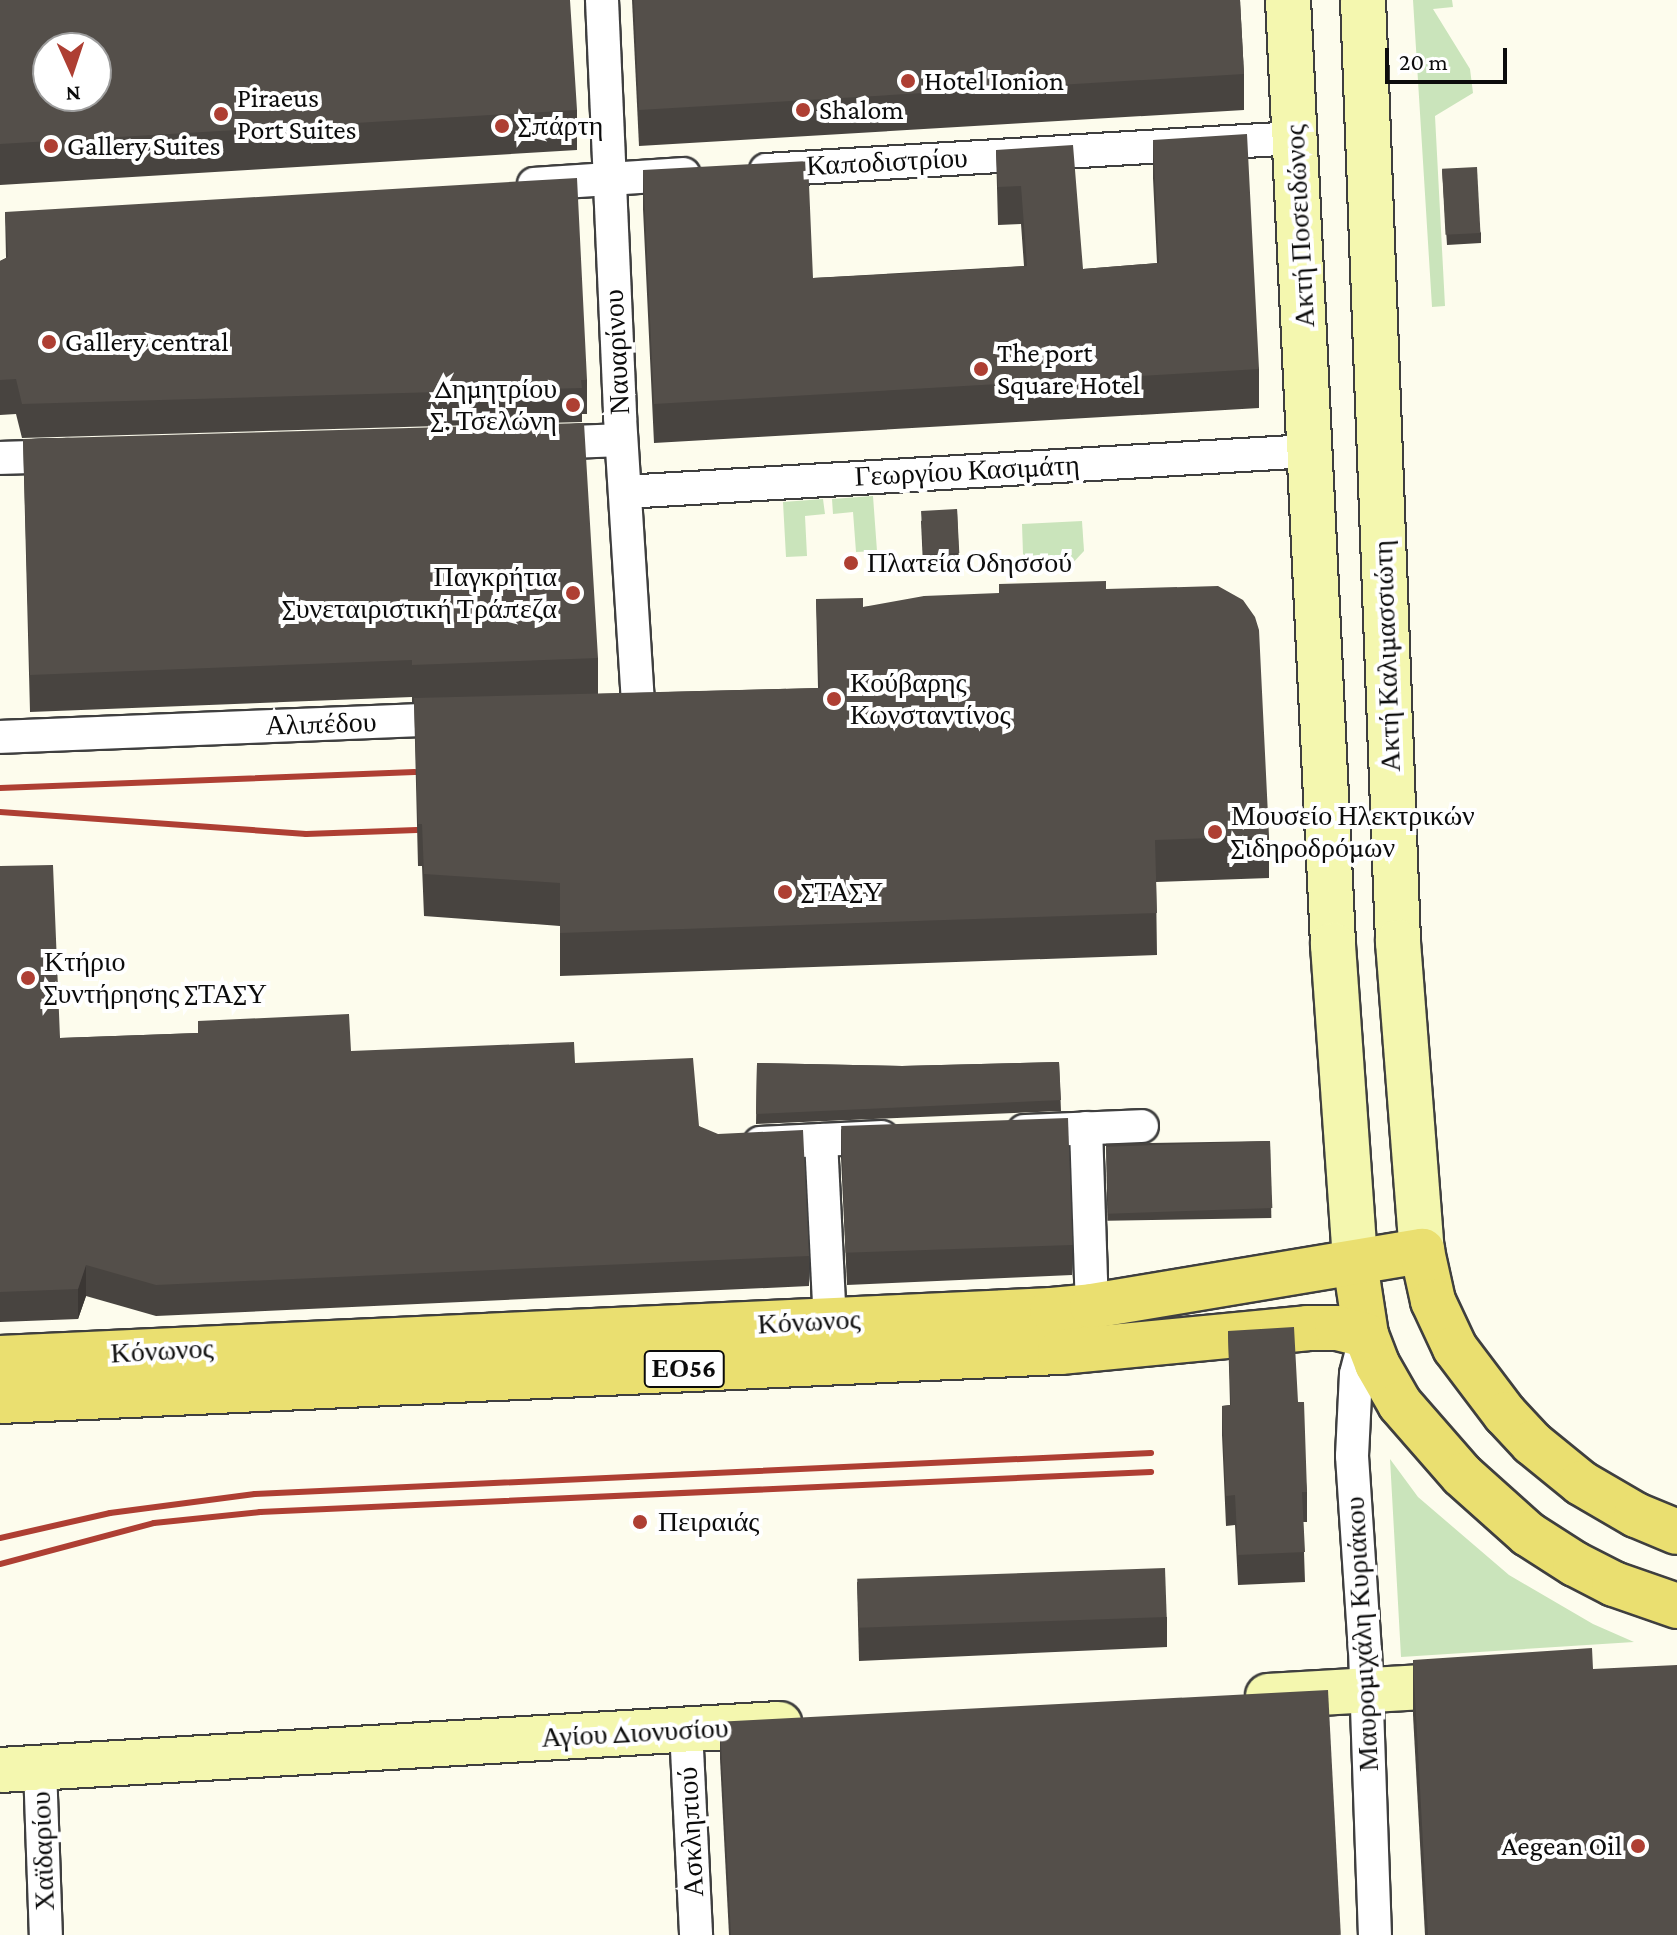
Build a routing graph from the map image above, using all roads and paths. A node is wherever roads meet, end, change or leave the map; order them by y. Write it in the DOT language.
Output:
graph roads {
  1 [pos="602,0"];
  2 [pos="1288,0"];
  3 [pos="1363,0"];
  4 [pos="1295,138"];
  5 [pos="610,179"];
  6 [pos="510,185"];
  7 [pos="621,440"];
  8 [pos="510,444"];
  9 [pos="1309,451"];
  10 [pos="96,455"];
  11 [pos="0,458"];
  12 [pos="625,492"];
  13 [pos="0,713"];
  14 [pos="584,714"];
  15 [pos="490,718"];
  16 [pos="0,737"];
  17 [pos="1142,1126"];
  18 [pos="1086,1128"];
  19 [pos="992,1132"];
  20 [pos="915,1136"];
  21 [pos="821,1140"];
  22 [pos="732,1144"];
  23 [pos="1422,1251"];
  24 [pos="1355,1263"];
  25 [pos="1092,1306"];
  26 [pos="830,1321"];
  27 [pos="1366,1335"];
  28 [pos="0,1358"];
  29 [pos="0,1401"];
  30 [pos="1677,1532"];
  31 [pos="1677,1606"];
  32 [pos="1511,1682"];
  33 [pos="1366,1690"];
  34 [pos="1221,1699"];
  35 [pos="828,1721"];
  36 [pos="686,1729"];
  37 [pos="20,1769"];
  38 [pos="46,1935"];
  39 [pos="696,1935"];
  40 [pos="1375,1935"];
  1 -- 5 [label="street, Ναυαρίνου"];
  2 -- 4 [label="main road, Ακτή Ποσειδώνος"];
  3 -- 23 [label="main road, Ακτή Καλιμασσιώτη"];
  4 -- 5 [label="street, Καποδιστρίου"];
  4 -- 9 [label="main road, Ακτή Ποσειδώνος"];
  5 -- 6 [label="street, Καποδιστρίου"];
  5 -- 7 [label="street, Ναυαρίνου"];
  7 -- 8 [label="street"];
  7 -- 12 [label="street, Ναυαρίνου"];
  9 -- 12 [label="street, Γεωργίου Κασιμάτη"];
  9 -- 24 [label="main road"];
  10 -- 11 [label="street"];
  12 -- 14 [label="street, Ναυαρίνου"];
  13 -- 16 [label="street"];
  15 -- 16 [label="street, Αλιπέδου"];
  17 -- 18 [label="street"];
  18 -- 19 [label="street"];
  18 -- 25 [label="street"];
  20 -- 21 [label="street"];
  21 -- 22 [label="street"];
  21 -- 26 [label="street"];
  23 -- 24 [label="main road, Κόνωνος / ΕΟ56"];
  23 -- 30 [label="main road, Ακτή Καλιμασσιώτη"];
  24 -- 25 [label="main road, Κόνωνος / ΕΟ56"];
  24 -- 27 [label="main road"];
  25 -- 26 [label="main road, Κόνωνος / ΕΟ56"];
  26 -- 28 [label="main road, Κόνωνος / ΕΟ56"];
  27 -- 29 [label="main road, Κόνωνος / ΕΟ56"];
  27 -- 31 [label="main road"];
  27 -- 33 [label="street, Μαυρομιχάλη Κυριάκου"];
  32 -- 33 [label="main road"];
  33 -- 34 [label="main road"];
  33 -- 40 [label="street, Μαυρομιχάλη Κυριάκου"];
  35 -- 36 [label="main road, Αγίου Διονυσίου"];
  36 -- 37 [label="main road, Αγίου Διονυσίου"];
  36 -- 39 [label="street, Ασκληπιού"];
  37 -- 38 [label="street, Χαϊδαρίου"];
}
